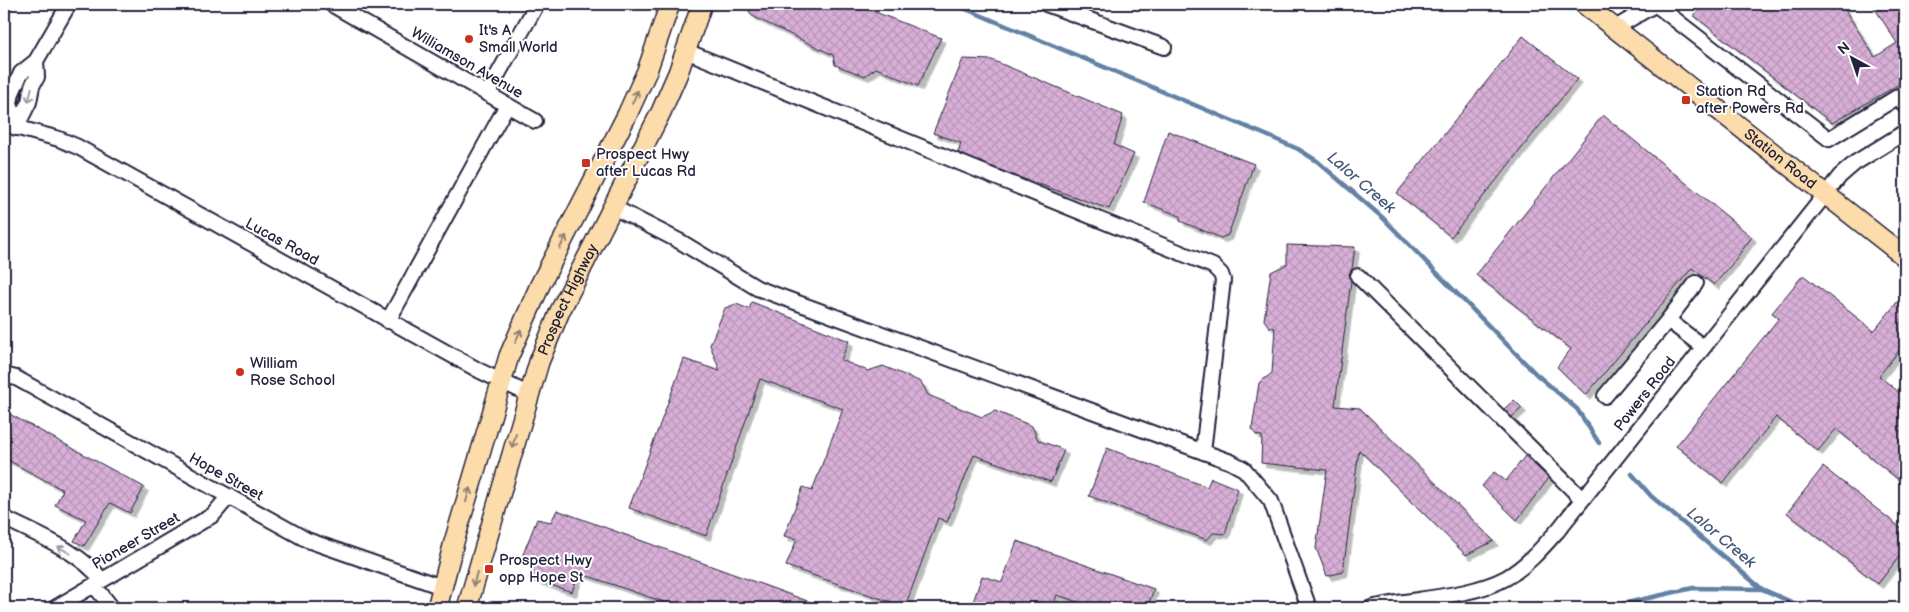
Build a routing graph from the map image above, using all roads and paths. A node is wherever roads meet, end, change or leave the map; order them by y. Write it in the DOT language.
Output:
graph roads {
  1 [pos="52,4"];
  2 [pos="537,4"];
  3 [pos="670,4"];
  4 [pos="702,4"];
  5 [pos="1046,4"];
  6 [pos="1584,4"];
  7 [pos="1655,4"];
  8 [pos="336,5"];
  9 [pos="67,7"];
  10 [pos="1615,28"];
  11 [pos="1164,47"];
  12 [pos="686,51"];
  13 [pos="487,94"];
  14 [pos="508,105"];
  15 [pos="1905,106"];
  16 [pos="536,121"];
  17 [pos="8,128"];
  18 [pos="1905,132"];
  19 [pos="1825,194"];
  20 [pos="613,206"];
  21 [pos="1905,257"];
  22 [pos="1358,276"];
  23 [pos="1696,284"];
  24 [pos="1668,320"];
  25 [pos="388,321"];
  26 [pos="1703,347"];
  27 [pos="4,375"];
  28 [pos="501,382"];
  29 [pos="528,394"];
  30 [pos="1605,396"];
  31 [pos="1203,452"];
  32 [pos="228,496"];
  33 [pos="1582,499"];
  34 [pos="4,518"];
  35 [pos="98,582"];
  36 [pos="442,587"];
  37 [pos="55,608"];
  38 [pos="112,608"];
  39 [pos="437,608"];
  40 [pos="467,608"];
  41 [pos="1309,608"];
  42 [pos="1371,608"];
  1 -- 9 [label="street"];
  2 -- 13 [label="street"];
  28 -- 3 [label="main road, Prospect Highway, one-way"];
  4 -- 12 [label="main road, Prospect Highway"];
  5 -- 11 [label="street"];
  6 -- 10 [label="main road, Station Road"];
  7 -- 10 [label="street"];
  7 -- 15 [label="street"];
  8 -- 13 [label="street, Williamson Avenue"];
  9 -- 17 [label="street"];
  10 -- 19 [label="main road, Station Road"];
  12 -- 20 [label="main road, Prospect Highway"];
  12 -- 31 [label="street"];
  13 -- 14 [label="street, Williamson Avenue"];
  14 -- 16 [label="street, Williamson Avenue"];
  14 -- 25 [label="street"];
  17 -- 25 [label="street, Lucas Road"];
  18 -- 19 [label="street, Powers Road"];
  19 -- 21 [label="main road, Station Road"];
  19 -- 26 [label="street, Powers Road"];
  20 -- 29 [label="main road, Prospect Highway"];
  20 -- 31 [label="street"];
  22 -- 33 [label="street"];
  23 -- 24 [label="street"];
  24 -- 26 [label="street"];
  24 -- 30 [label="street"];
  25 -- 28 [label="street, Lucas Road"];
  26 -- 33 [label="street, Powers Road"];
  27 -- 32 [label="street, Hope Street"];
  28 -- 29 [label="street, Lucas Road"];
  36 -- 28 [label="main road, Prospect Highway, one-way"];
  29 -- 40 [label="main road, Prospect Highway, one-way"];
  31 -- 41 [label="street"];
  32 -- 35 [label="street, Pioneer Street"];
  32 -- 36 [label="street, Hope Street"];
  33 -- 42 [label="street, Powers Road"];
  35 -- 34 [label="street, one-way"];
  35 -- 37 [label="street, Pioneer Street"];
  35 -- 38 [label="street"];
  36 -- 39 [label="main road, Prospect Highway"];
}
